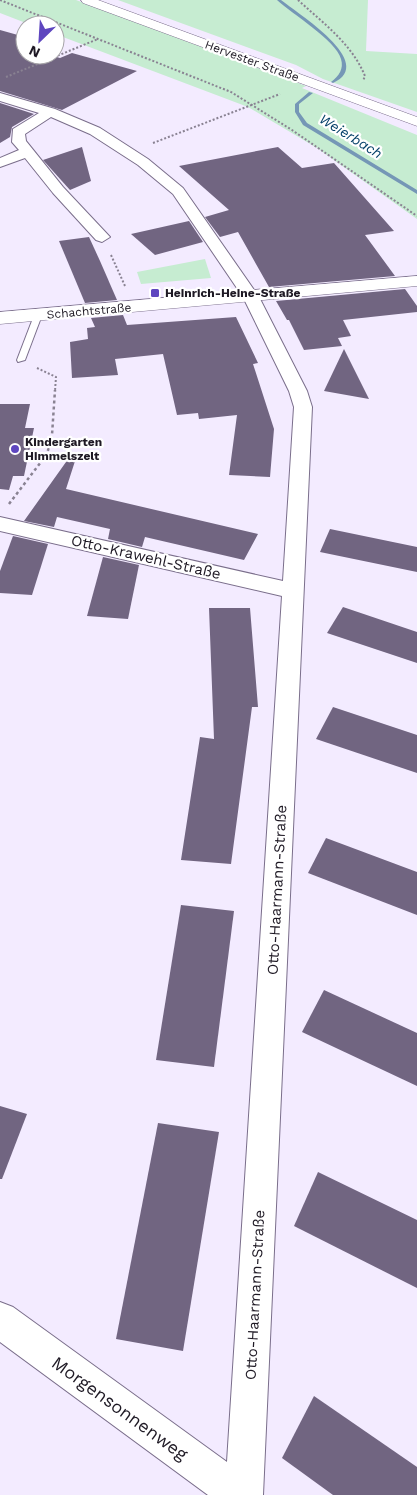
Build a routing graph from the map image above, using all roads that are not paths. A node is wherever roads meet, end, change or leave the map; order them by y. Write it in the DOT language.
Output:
graph roads {
  1 [pos="87,0"];
  2 [pos="0,97"];
  3 [pos="50,112"];
  4 [pos="417,122"];
  5 [pos="27,152"];
  6 [pos="0,163"];
  7 [pos="102,237"];
  8 [pos="417,280"];
  9 [pos="251,297"];
  10 [pos="38,315"];
  11 [pos="0,318"];
  12 [pos="21,360"];
  13 [pos="3,516"];
  14 [pos="293,591"];
  15 [pos="0,1320"];
  16 [pos="240,1495"];
  17 [pos="244,1495"];
  1 -- 4 [label="main road, Hervester Straße"];
  2 -- 3 [label="street"];
  3 -- 5 [label="street"];
  3 -- 9 [label="street"];
  5 -- 6 [label="street"];
  5 -- 7 [label="street"];
  8 -- 9 [label="main road, Schachtstraße"];
  9 -- 10 [label="main road, Schachtstraße"];
  9 -- 14 [label="street, Otto-Haarmann-Straße"];
  10 -- 11 [label="main road, Schachtstraße"];
  10 -- 12 [label="lane"];
  13 -- 14 [label="street, Otto-Krawehl-Straße"];
  14 -- 17 [label="street, Otto-Haarmann-Straße"];
  15 -- 16 [label="street, Morgensonnenweg"];
}
